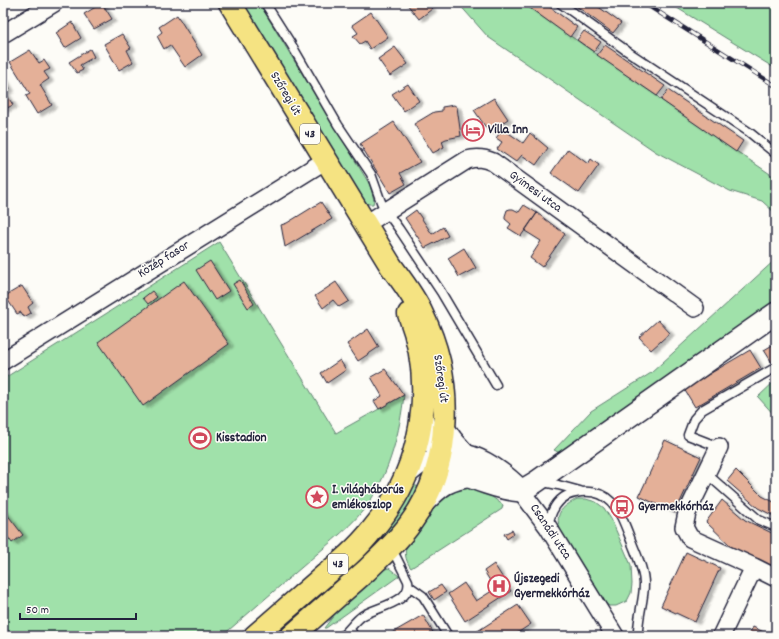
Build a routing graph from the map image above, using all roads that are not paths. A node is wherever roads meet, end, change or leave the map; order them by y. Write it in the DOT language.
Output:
graph roads {
  1 [pos="54,3"];
  2 [pos="230,3"];
  3 [pos="265,3"];
  4 [pos="560,3"];
  5 [pos="3,34"];
  6 [pos="776,154"];
  7 [pos="326,160"];
  8 [pos="386,211"];
  9 [pos="366,224"];
  10 [pos="391,266"];
  11 [pos="695,308"];
  12 [pos="776,313"];
  13 [pos="3,361"];
  14 [pos="772,369"];
  15 [pos="496,385"];
  16 [pos="423,412"];
  17 [pos="444,425"];
  18 [pos="719,447"];
  19 [pos="468,455"];
  20 [pos="440,457"];
  21 [pos="707,474"];
  22 [pos="405,478"];
  23 [pos="474,478"];
  24 [pos="529,486"];
  25 [pos="583,491"];
  26 [pos="420,508"];
  27 [pos="548,527"];
  28 [pos="776,527"];
  29 [pos="390,548"];
  30 [pos="754,568"];
  31 [pos="776,578"];
  32 [pos="409,586"];
  33 [pos="352,633"];
  34 [pos="255,636"];
  35 [pos="292,636"];
  36 [pos="342,636"];
  37 [pos="448,636"];
  38 [pos="615,636"];
  39 [pos="638,636"];
  40 [pos="721,636"];
  1 -- 5 [label="street"];
  2 -- 7 [label="main road, Szőregi út / 43"];
  3 -- 8 [label="lane"];
  4 -- 6 [label="lane"];
  7 -- 9 [label="main road, Szőregi út / 43"];
  7 -- 13 [label="street, Közép fasor"];
  8 -- 9 [label="street, Gyimesi utca"];
  8 -- 11 [label="street, Gyimesi utca"];
  8 -- 15 [label="lane"];
  9 -- 10 [label="main road, Szőregi út / 43"];
  10 -- 16 [label="main road, Szőregi út / 43"];
  10 -- 17 [label="main road, Szőregi út / 43"];
  12 -- 24 [label="street"];
  14 -- 18 [label="lane"];
  16 -- 20 [label="street, Szőregi út"];
  16 -- 22 [label="main road, Szőregi út / 43"];
  17 -- 19 [label="street, Csanádi utca"];
  17 -- 20 [label="main road, Szőregi út / 43"];
  18 -- 21 [label="street"];
  19 -- 20 [label="street, Csanádi utca"];
  19 -- 24 [label="street, Csanádi utca"];
  20 -- 22 [label="street"];
  20 -- 23 [label="street, Csanádi utca"];
  20 -- 26 [label="main road, 43"];
  21 -- 28 [label="lane"];
  21 -- 30 [label="street"];
  22 -- 34 [label="main road, 43"];
  23 -- 24 [label="street, Csanádi utca"];
  23 -- 26 [label="street, Csanádi utca"];
  24 -- 25 [label="lane"];
  24 -- 27 [label="street, Csanádi utca"];
  25 -- 27 [label="lane"];
  25 -- 39 [label="lane"];
  26 -- 29 [label="main road, 43"];
  27 -- 38 [label="street, Csanádi utca"];
  29 -- 32 [label="lane"];
  29 -- 35 [label="main road, 43"];
  30 -- 31 [label="street"];
  30 -- 40 [label="street"];
  32 -- 33 [label="lane"];
  32 -- 37 [label="lane"];
  33 -- 36 [label="lane"];
}
